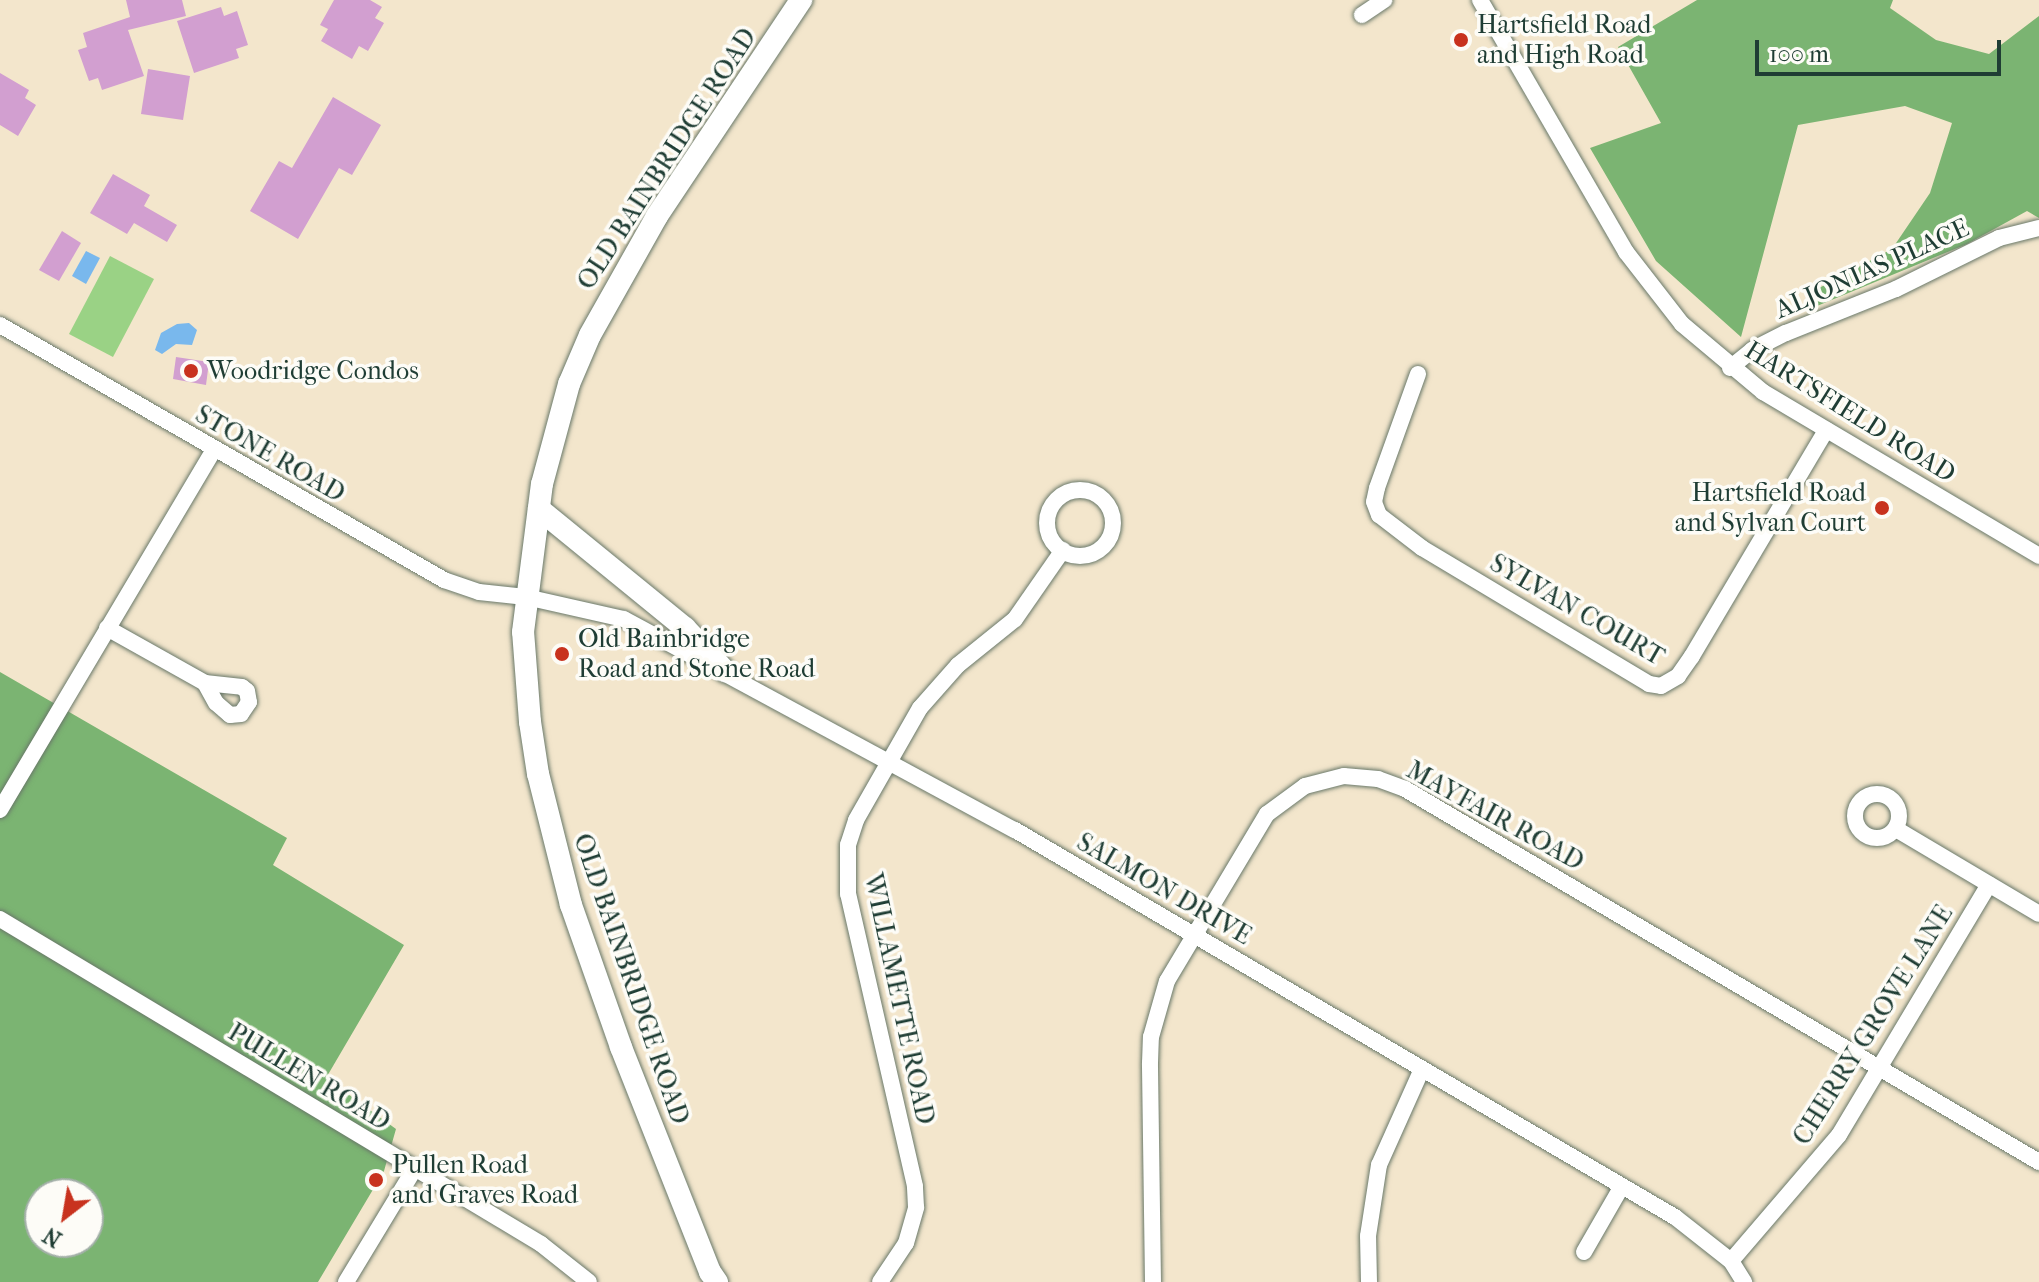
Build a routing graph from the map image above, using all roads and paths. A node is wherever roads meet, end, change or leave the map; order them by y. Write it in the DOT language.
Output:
graph roads {
  1 [pos="801,0"];
  2 [pos="1384,0"];
  3 [pos="1480,0"];
  4 [pos="1362,15"];
  5 [pos="2039,228"];
  6 [pos="0,325"];
  7 [pos="1730,368"];
  8 [pos="1418,374"];
  9 [pos="1826,430"];
  10 [pos="214,449"];
  11 [pos="539,509"];
  12 [pos="1063,550"];
  13 [pos="2039,556"];
  14 [pos="526,597"];
  15 [pos="107,628"];
  16 [pos="725,671"];
  17 [pos="205,683"];
  18 [pos="889,761"];
  19 [pos="0,810"];
  20 [pos="1896,829"];
  21 [pos="1989,884"];
  22 [pos="2039,914"];
  23 [pos="0,919"];
  24 [pos="1195,935"];
  25 [pos="1879,1068"];
  26 [pos="1422,1069"];
  27 [pos="2039,1162"];
  28 [pos="415,1168"];
  29 [pos="1622,1186"];
  30 [pos="1584,1252"];
  31 [pos="1731,1261"];
  32 [pos="713,1279"];
  33 [pos="346,1282"];
  34 [pos="589,1282"];
  35 [pos="880,1282"];
  36 [pos="1153,1282"];
  37 [pos="1369,1282"];
  38 [pos="1744,1282"];
  1 -- 11 [label="main road, OLD BAINBRIDGE ROAD"];
  2 -- 4 [label="street"];
  3 -- 7 [label="street, HARTSFIELD ROAD"];
  5 -- 7 [label="street, ALJONIAS PLACE"];
  6 -- 10 [label="street, STONE ROAD"];
  7 -- 9 [label="street, HARTSFIELD ROAD"];
  8 -- 9 [label="street, SYLVAN COURT"];
  9 -- 13 [label="street, HARTSFIELD ROAD"];
  10 -- 14 [label="street, STONE ROAD"];
  10 -- 15 [label="street"];
  11 -- 14 [label="main road, OLD BAINBRIDGE ROAD"];
  11 -- 16 [label="main road"];
  12 -- 12 [label="street"];
  12 -- 18 [label="street, WILLAMETTE ROAD"];
  14 -- 16 [label="street, SALMON DRIVE"];
  14 -- 32 [label="main road, OLD BAINBRIDGE ROAD"];
  15 -- 17 [label="street"];
  15 -- 19 [label="street"];
  16 -- 18 [label="street, SALMON DRIVE"];
  18 -- 24 [label="street, SALMON DRIVE"];
  18 -- 35 [label="street, WILLAMETTE ROAD"];
  20 -- 21 [label="street"];
  21 -- 22 [label="street"];
  21 -- 25 [label="street, CHERRY GROVE LANE"];
  23 -- 28 [label="street, PULLEN ROAD"];
  24 -- 25 [label="street, MAYFAIR ROAD"];
  24 -- 26 [label="street, SALMON DRIVE"];
  24 -- 36 [label="street, MAYFAIR ROAD"];
  25 -- 27 [label="street, MAYFAIR ROAD"];
  25 -- 31 [label="street, CHERRY GROVE LANE"];
  26 -- 29 [label="street, SALMON DRIVE"];
  26 -- 37 [label="street"];
  28 -- 33 [label="street"];
  28 -- 34 [label="street, PULLEN ROAD"];
  29 -- 30 [label="street"];
  29 -- 31 [label="street, SALMON DRIVE"];
  31 -- 38 [label="street, SALMON DRIVE"];
}
